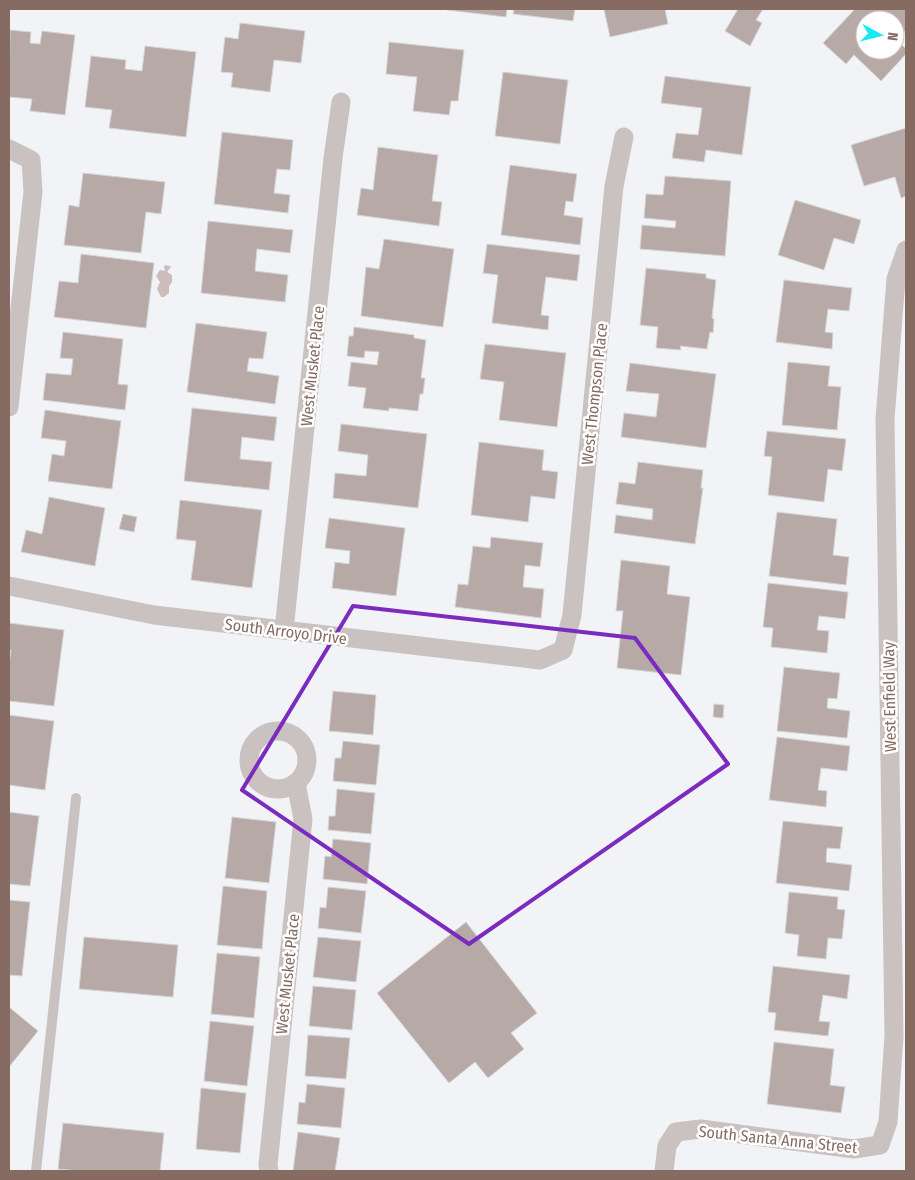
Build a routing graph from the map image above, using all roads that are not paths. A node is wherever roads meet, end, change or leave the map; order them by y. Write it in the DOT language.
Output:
graph roads {
  1 [pos="341,102"];
  2 [pos="624,137"];
  3 [pos="9,149"];
  4 [pos="906,250"];
  5 [pos="9,407"];
  6 [pos="9,586"];
  7 [pos="284,630"];
  8 [pos="563,650"];
  9 [pos="296,783"];
  10 [pos="76,798"];
  11 [pos="880,1145"];
  12 [pos="267,1169"];
  13 [pos="36,1171"];
  14 [pos="664,1171"];
  1 -- 7 [label="street, West Musket Place"];
  2 -- 8 [label="street, West Thompson Place"];
  3 -- 5 [label="street"];
  4 -- 11 [label="street, West Enfield Way"];
  6 -- 7 [label="street, South Arroyo Drive"];
  7 -- 8 [label="street, South Arroyo Drive"];
  9 -- 12 [label="street, West Musket Place"];
  10 -- 13 [label="lane"];
  11 -- 14 [label="street, South Santa Anna Street"];
}
